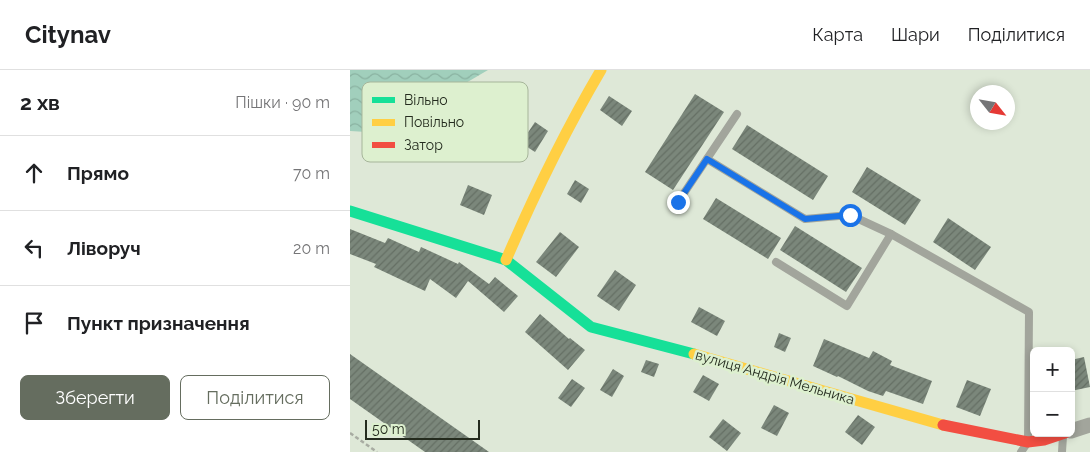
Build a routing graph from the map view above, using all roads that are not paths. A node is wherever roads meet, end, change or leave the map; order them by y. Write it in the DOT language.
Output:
graph roads {
  1 [pos="601,70"];
  2 [pos="737,114"];
  3 [pos="707,159"];
  4 [pos="678,202"];
  5 [pos="350,211"];
  6 [pos="891,234"];
  7 [pos="506,260"];
  8 [pos="776,262"];
  9 [pos="1090,425"];
  10 [pos="1075,430"];
  11 [pos="1054,437"];
  12 [pos="1064,437"];
  13 [pos="1028,442"];
  14 [pos="1021,452"];
  15 [pos="1062,452"];
  1 -- 7 [label="street"];
  2 -- 3 [label="lane"];
  3 -- 4 [label="lane"];
  3 -- 6 [label="lane"];
  5 -- 7 [label="street, вулиця Андрія Мельника"];
  6 -- 8 [label="lane"];
  6 -- 13 [label="lane"];
  7 -- 13 [label="street, вулиця Андрія Мельника"];
  9 -- 10 [label="street"];
  11 -- 13 [label="street, вулиця Андрія Мельника"];
  12 -- 15 [label="lane"];
  13 -- 14 [label="lane"];
}
